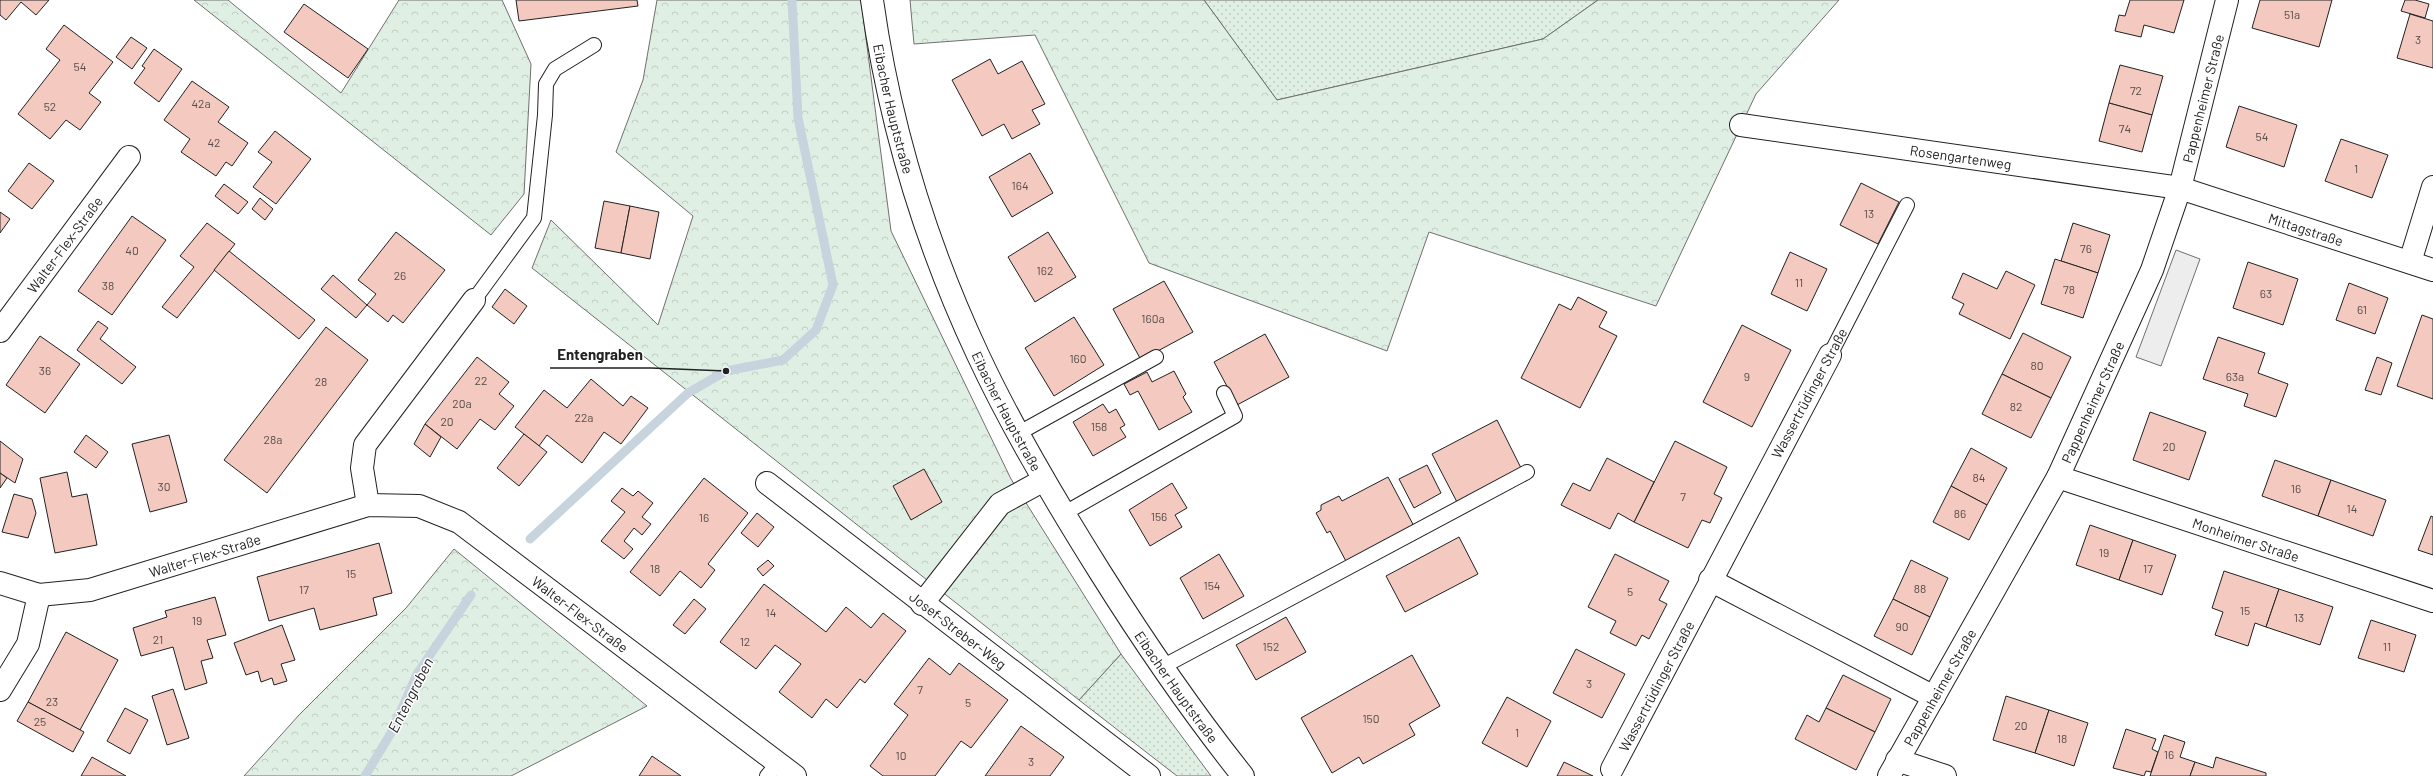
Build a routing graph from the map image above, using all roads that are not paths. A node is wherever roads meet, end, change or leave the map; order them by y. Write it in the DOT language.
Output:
graph roads {
  1 [pos="872,0"];
  2 [pos="2227,0"];
  3 [pos="594,45"];
  4 [pos="1741,125"];
  5 [pos="129,157"];
  6 [pos="2433,186"];
  7 [pos="2180,188"];
  8 [pos="1907,205"];
  9 [pos="2410,262"];
  10 [pos="2433,270"];
  11 [pos="474,300"];
  12 [pos="0,331"];
  13 [pos="1830,355"];
  14 [pos="1156,357"];
  15 [pos="1224,393"];
  16 [pos="1019,433"];
  17 [pos="1527,472"];
  18 [pos="2058,477"];
  19 [pos="1044,480"];
  20 [pos="767,483"];
  21 [pos="368,505"];
  22 [pos="1063,514"];
  23 [pos="1710,580"];
  24 [pos="0,583"];
  25 [pos="39,595"];
  26 [pos="2433,601"];
  27 [pos="922,604"];
  28 [pos="1162,666"];
  29 [pos="0,690"];
  30 [pos="1934,696"];
  31 [pos="1893,768"];
  32 [pos="773,769"];
  33 [pos="1612,769"];
  34 [pos="795,776"];
  35 [pos="1148,776"];
  36 [pos="1243,776"];
  37 [pos="1945,776"];
  1 -- 16 [label="street, Eibacher Hauptstraße"];
  2 -- 7 [label="street, Pappenheimer Straße"];
  3 -- 11 [label="lane"];
  4 -- 7 [label="street, Rosengartenweg"];
  5 -- 12 [label="street, Walter-Flex-Straße"];
  6 -- 9 [label="street"];
  7 -- 9 [label="street, Mittagstraße"];
  7 -- 18 [label="street, Pappenheimer Straße"];
  8 -- 13 [label="lane, Wassertrüdinger Straße"];
  9 -- 10 [label="street, Mittagstraße"];
  11 -- 21 [label="street"];
  13 -- 23 [label="street, Wassertrüdinger Straße"];
  14 -- 16 [label="lane"];
  15 -- 22 [label="lane"];
  16 -- 19 [label="street, Eibacher Hauptstraße"];
  17 -- 28 [label="lane"];
  18 -- 26 [label="street, Monheimer Straße"];
  18 -- 30 [label="street, Pappenheimer Straße"];
  19 -- 22 [label="street, Eibacher Hauptstraße"];
  19 -- 27 [label="street"];
  20 -- 27 [label="street, Josef-Streber-Weg"];
  21 -- 25 [label="street, Walter-Flex-Straße"];
  21 -- 32 [label="street, Walter-Flex-Straße"];
  22 -- 28 [label="street, Eibacher Hauptstraße"];
  23 -- 30 [label="street"];
  23 -- 33 [label="street, Wassertrüdinger Straße"];
  24 -- 25 [label="street, Walter-Flex-Straße"];
  25 -- 29 [label="street"];
  27 -- 35 [label="street, Josef-Streber-Weg"];
  28 -- 36 [label="street, Eibacher Hauptstraße"];
  30 -- 31 [label="street, Pappenheimer Straße"];
  31 -- 37 [label="street"];
  32 -- 34 [label="street, Walter-Flex-Straße"];
}
